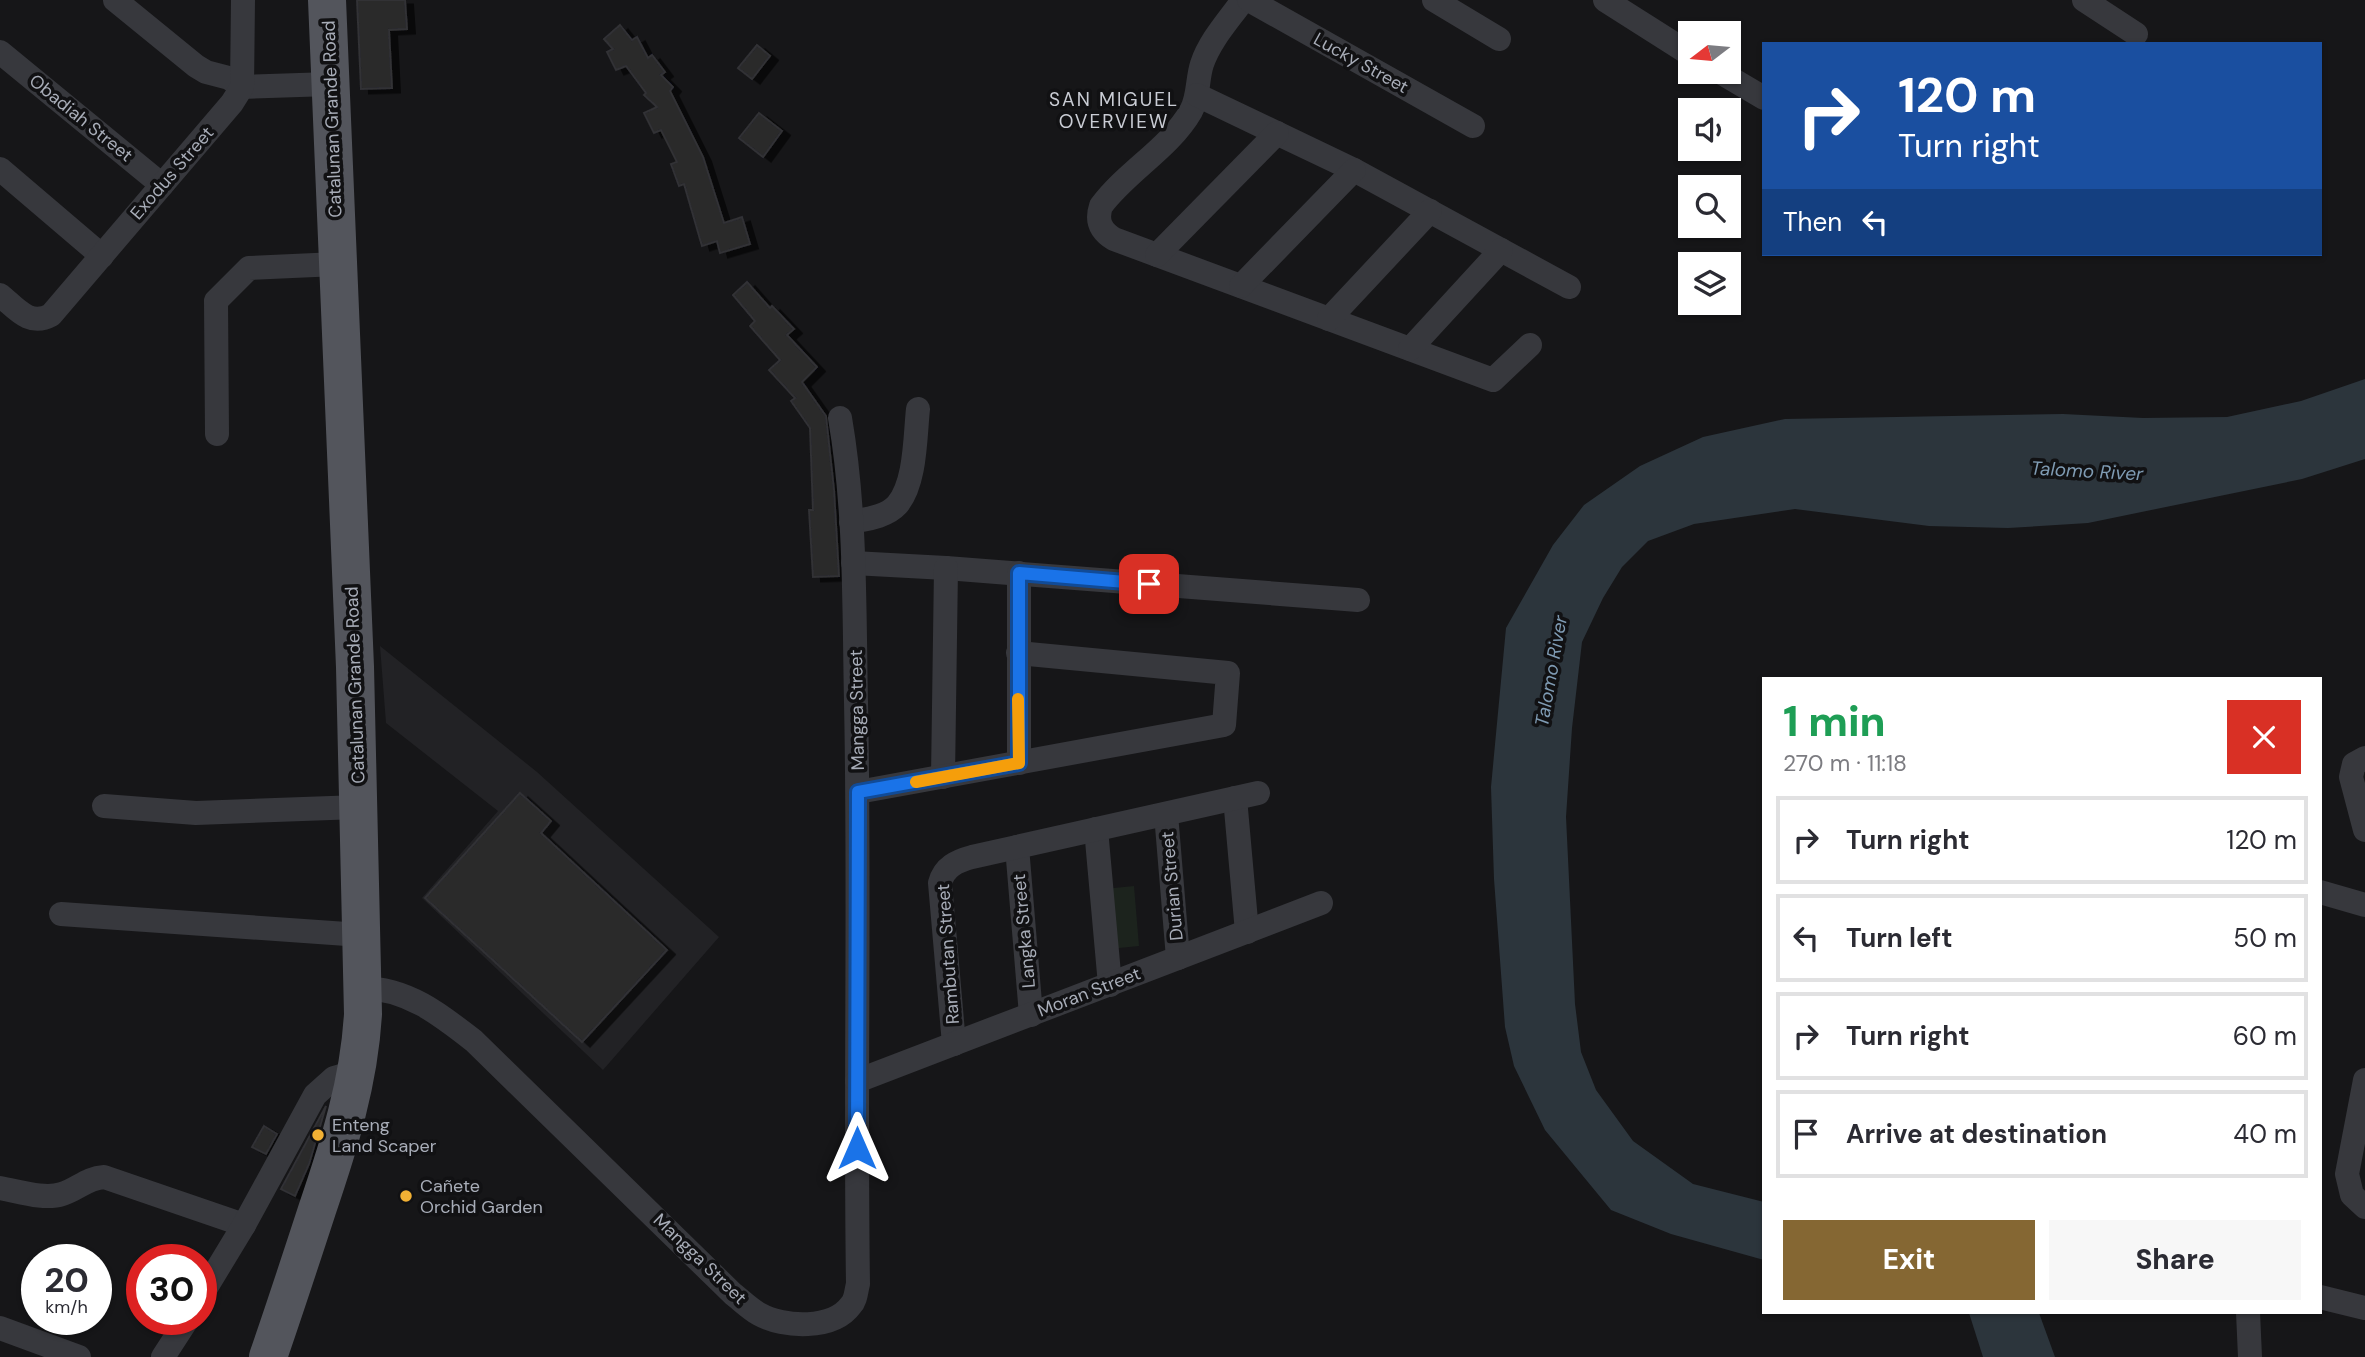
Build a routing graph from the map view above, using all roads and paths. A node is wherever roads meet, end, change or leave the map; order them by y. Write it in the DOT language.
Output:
graph roads {
  1 [pos="115,0"];
  2 [pos="243,0"];
  3 [pos="327,0"];
  4 [pos="1243,0"];
  5 [pos="1249,0"];
  6 [pos="1434,0"];
  7 [pos="1605,0"];
  8 [pos="2084,0"];
  9 [pos="2136,34"];
  10 [pos="1499,39"];
  11 [pos="1678,46"];
  12 [pos="0,52"];
  13 [pos="329,77"];
  14 [pos="238,79"];
  15 [pos="1740,84"];
  16 [pos="1197,95"];
  17 [pos="1762,97"];
  18 [pos="1473,126"];
  19 [pos="1277,133"];
  20 [pos="0,169"];
  21 [pos="1354,170"];
  22 [pos="162,185"];
  23 [pos="1430,211"];
  24 [pos="1501,250"];
  25 [pos="1157,255"];
  26 [pos="102,256"];
  27 [pos="337,264"];
  28 [pos="1241,286"];
  29 [pos="1569,286"];
  30 [pos="0,295"];
  31 [pos="1329,319"];
  32 [pos="1530,345"];
  33 [pos="1410,349"];
  34 [pos="918,409"];
  35 [pos="840,418"];
  36 [pos="217,434"];
  37 [pos="851,522"];
  38 [pos="853,563"];
  39 [pos="946,568"];
  40 [pos="1019,573"];
  41 [pos="1358,600"];
  42 [pos="1018,653"];
  43 [pos="2365,758"];
  44 [pos="1019,763"];
  45 [pos="943,777"];
  46 [pos="858,792"];
  47 [pos="103,806"];
  48 [pos="359,807"];
  49 [pos="1166,814"];
  50 [pos="1096,829"];
  51 [pos="2365,830"];
  52 [pos="1017,847"];
  53 [pos="2322,893"];
  54 [pos="1321,903"];
  55 [pos="2365,905"];
  56 [pos="61,914"];
  57 [pos="1247,932"];
  58 [pos="361,935"];
  59 [pos="1178,958"];
  60 [pos="1110,985"];
  61 [pos="362,988"];
  62 [pos="1031,1015"];
  63 [pos="954,1044"];
  64 [pos="358,1071"];
  65 [pos="2365,1080"];
  66 [pos="857,1081"];
  67 [pos="0,1188"];
  68 [pos="2358,1201"];
  69 [pos="244,1225"];
  70 [pos="217,1270"];
  71 [pos="2322,1297"];
  72 [pos="2365,1308"];
  73 [pos="2248,1314"];
  74 [pos="0,1328"];
  75 [pos="177,1335"];
  76 [pos="79,1357"];
  77 [pos="163,1357"];
  78 [pos="268,1357"];
  79 [pos="2250,1357"];
  1 -- 14 [label="street"];
  2 -- 14 [label="street"];
  3 -- 13 [label="main road, Catalunan Grande Road"];
  4 -- 16 [label="street"];
  5 -- 18 [label="street, Lucky Street"];
  6 -- 10 [label="street"];
  7 -- 11 [label="street"];
  8 -- 9 [label="street"];
  12 -- 22 [label="street, Obadiah Street"];
  13 -- 14 [label="street"];
  13 -- 27 [label="main road, Catalunan Grande Road"];
  14 -- 22 [label="street, Exodus Street"];
  15 -- 17 [label="street"];
  16 -- 19 [label="street"];
  16 -- 25 [label="street"];
  19 -- 21 [label="street"];
  19 -- 25 [label="street"];
  20 -- 26 [label="street"];
  21 -- 23 [label="street"];
  21 -- 28 [label="street"];
  22 -- 26 [label="street, Exodus Street"];
  23 -- 24 [label="street"];
  23 -- 31 [label="street"];
  24 -- 29 [label="street"];
  24 -- 33 [label="street"];
  25 -- 28 [label="street"];
  26 -- 30 [label="street, Exodus Street"];
  27 -- 36 [label="street"];
  27 -- 48 [label="main road, Catalunan Grande Road"];
  28 -- 31 [label="street"];
  31 -- 33 [label="street"];
  32 -- 33 [label="street"];
  34 -- 37 [label="street"];
  35 -- 37 [label="street, Mangga Street"];
  37 -- 38 [label="street, Mangga Street"];
  38 -- 39 [label="street"];
  38 -- 46 [label="street, Mangga Street"];
  39 -- 40 [label="street"];
  39 -- 45 [label="street"];
  40 -- 41 [label="street"];
  40 -- 42 [label="street"];
  42 -- 44 [label="street"];
  42 -- 44 [label="street"];
  43 -- 51 [label="street"];
  44 -- 45 [label="street"];
  45 -- 46 [label="street"];
  46 -- 66 [label="street, Mangga Street"];
  47 -- 48 [label="street"];
  48 -- 58 [label="main road, Catalunan Grande Road"];
  49 -- 50 [label="street"];
  49 -- 57 [label="street"];
  49 -- 59 [label="street, Durian Street"];
  50 -- 52 [label="street"];
  50 -- 60 [label="street"];
  52 -- 62 [label="street, Langka Street"];
  52 -- 63 [label="street, Rambutan Street"];
  53 -- 55 [label="street"];
  54 -- 57 [label="street, Moran Street"];
  56 -- 58 [label="street"];
  57 -- 59 [label="street, Moran Street"];
  58 -- 61 [label="main road, Catalunan Grande Road"];
  59 -- 60 [label="street, Moran Street"];
  60 -- 62 [label="street, Moran Street"];
  61 -- 64 [label="main road, Catalunan Grande Road"];
  61 -- 66 [label="street, Mangga Street"];
  62 -- 63 [label="street, Moran Street"];
  63 -- 66 [label="street, Moran Street"];
  64 -- 69 [label="street"];
  64 -- 78 [label="main road, Catalunan Grande Road"];
  65 -- 68 [label="street"];
  67 -- 69 [label="street"];
  69 -- 70 [label="street"];
  71 -- 72 [label="street"];
  73 -- 79 [label="street"];
  74 -- 76 [label="street"];
  75 -- 77 [label="street"];
}
